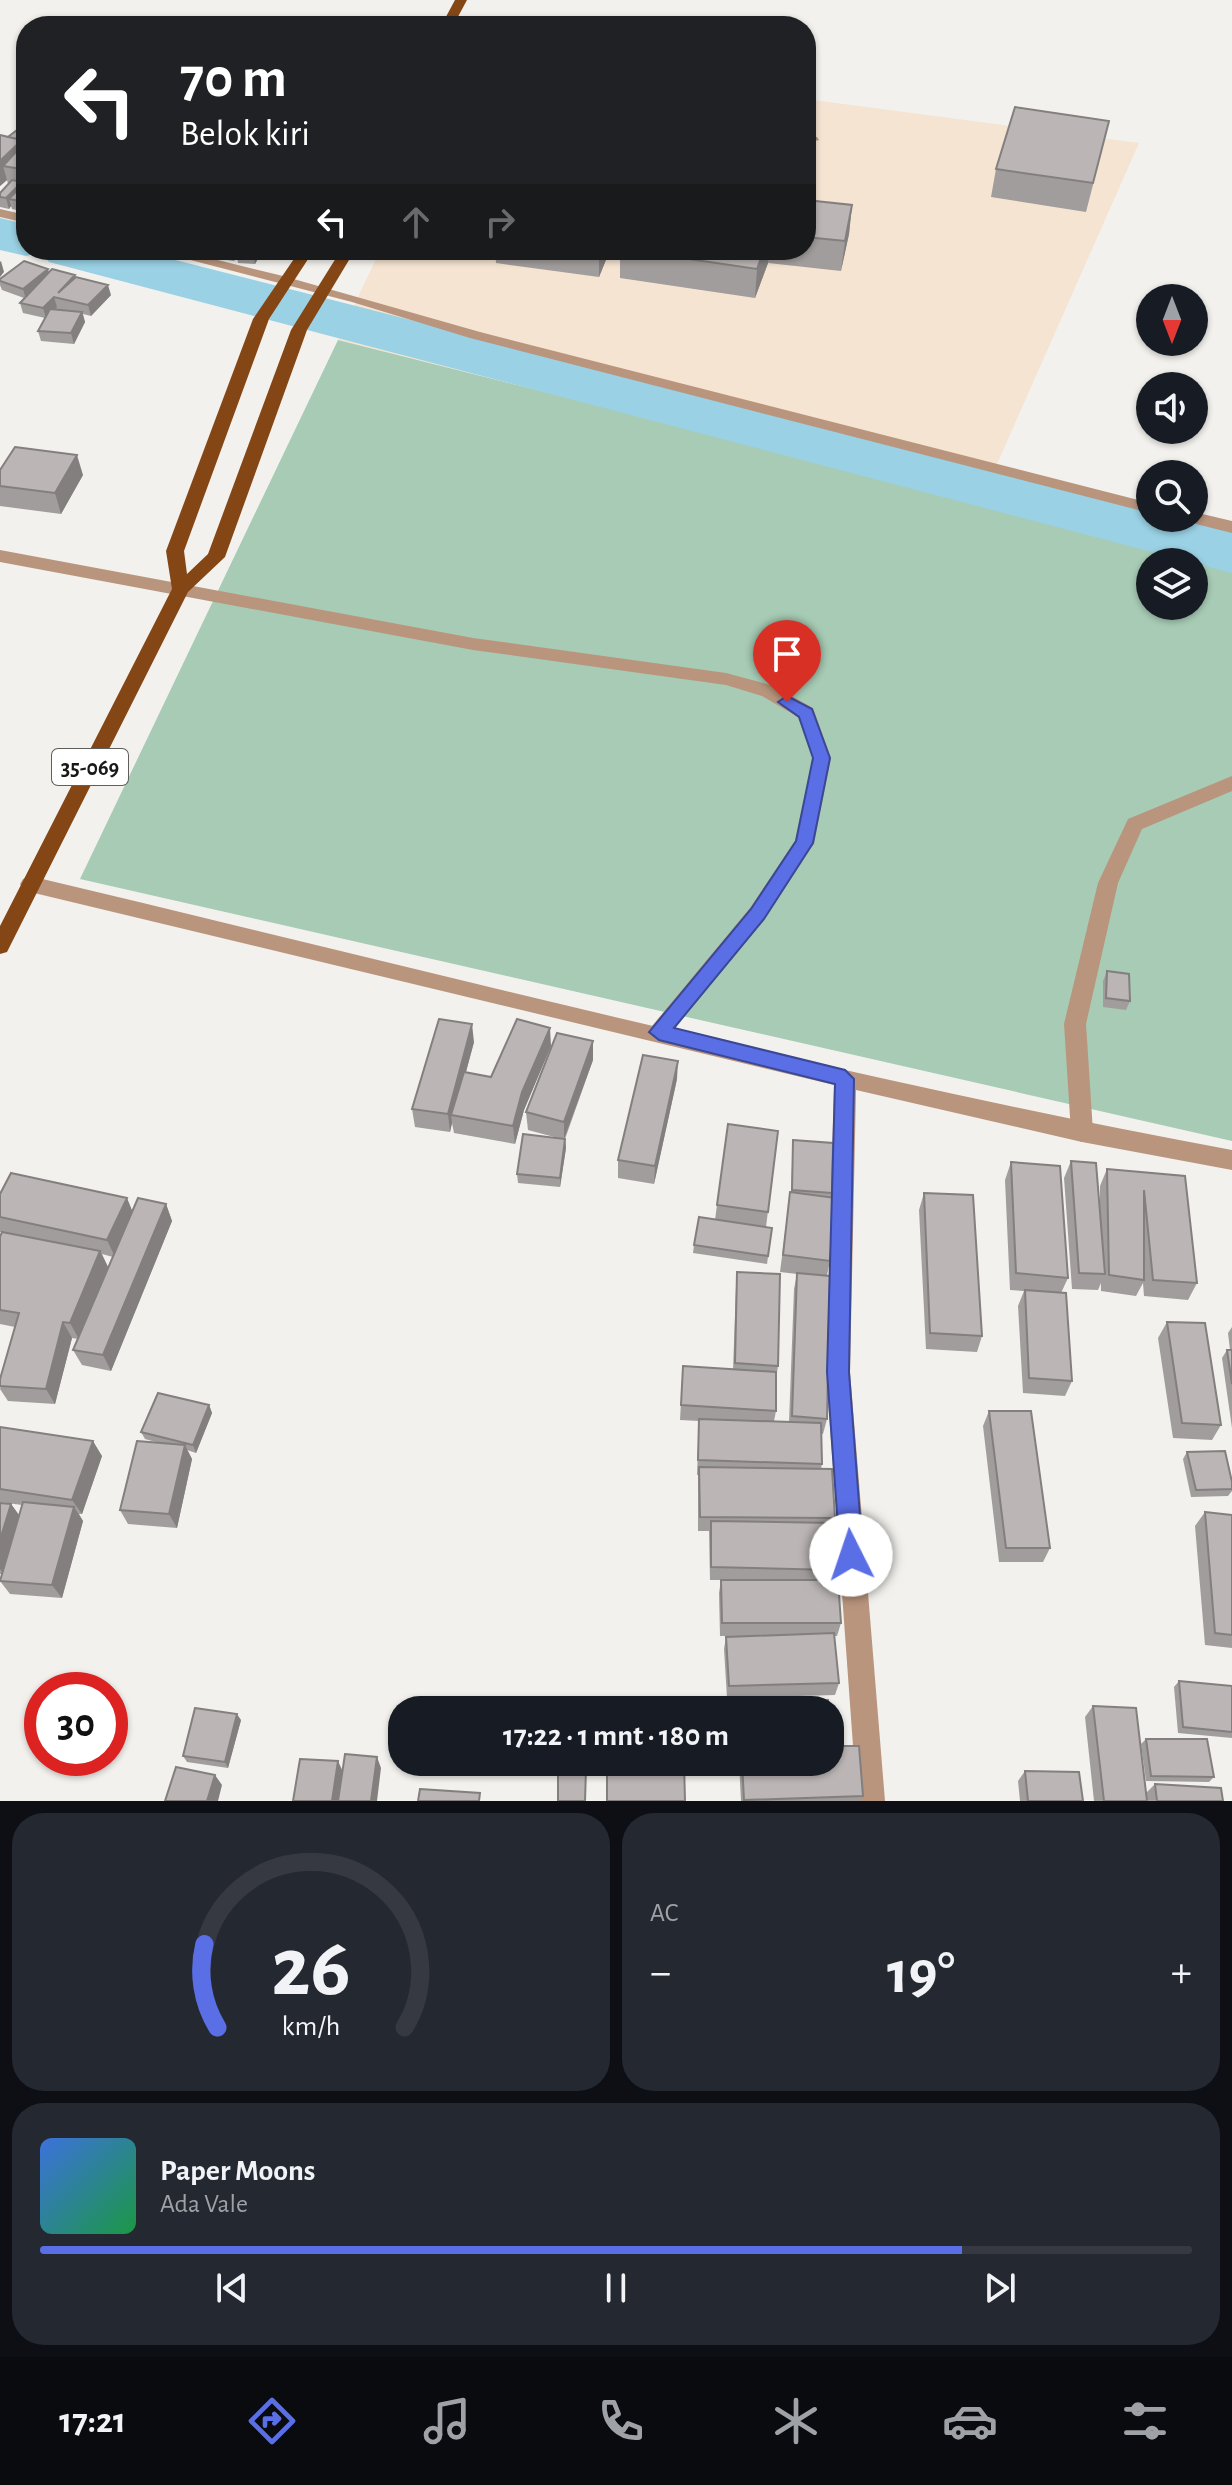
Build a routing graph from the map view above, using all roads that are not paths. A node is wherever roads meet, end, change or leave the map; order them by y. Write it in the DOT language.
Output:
graph roads {
  1 [pos="193,260"];
  2 [pos="301,260"];
  3 [pos="342,260"];
  4 [pos="283,287"];
  5 [pos="321,296"];
  6 [pos="1136,504"];
  7 [pos="1208,521"];
  8 [pos="1232,527"];
  9 [pos="0,556"];
  10 [pos="181,589"];
  11 [pos="1232,783"];
  12 [pos="30,884"];
  13 [pos="0,946"];
  14 [pos="659,1032"];
  15 [pos="845,1079"];
  16 [pos="1082,1132"];
  17 [pos="1232,1160"];
  18 [pos="871,1801"];
  1 -- 4 [label="street"];
  2 -- 4 [label="main road"];
  3 -- 5 [label="main road, 35-069"];
  4 -- 5 [label="street"];
  4 -- 10 [label="main road"];
  5 -- 6 [label="street"];
  5 -- 10 [label="main road, 35-069"];
  7 -- 8 [label="street"];
  9 -- 10 [label="street"];
  10 -- 12 [label="main road, 35-069"];
  10 -- 14 [label="street"];
  11 -- 16 [label="street"];
  12 -- 13 [label="main road, 35-069"];
  12 -- 14 [label="street"];
  14 -- 15 [label="street"];
  15 -- 16 [label="street"];
  15 -- 18 [label="street"];
  16 -- 17 [label="street"];
}
